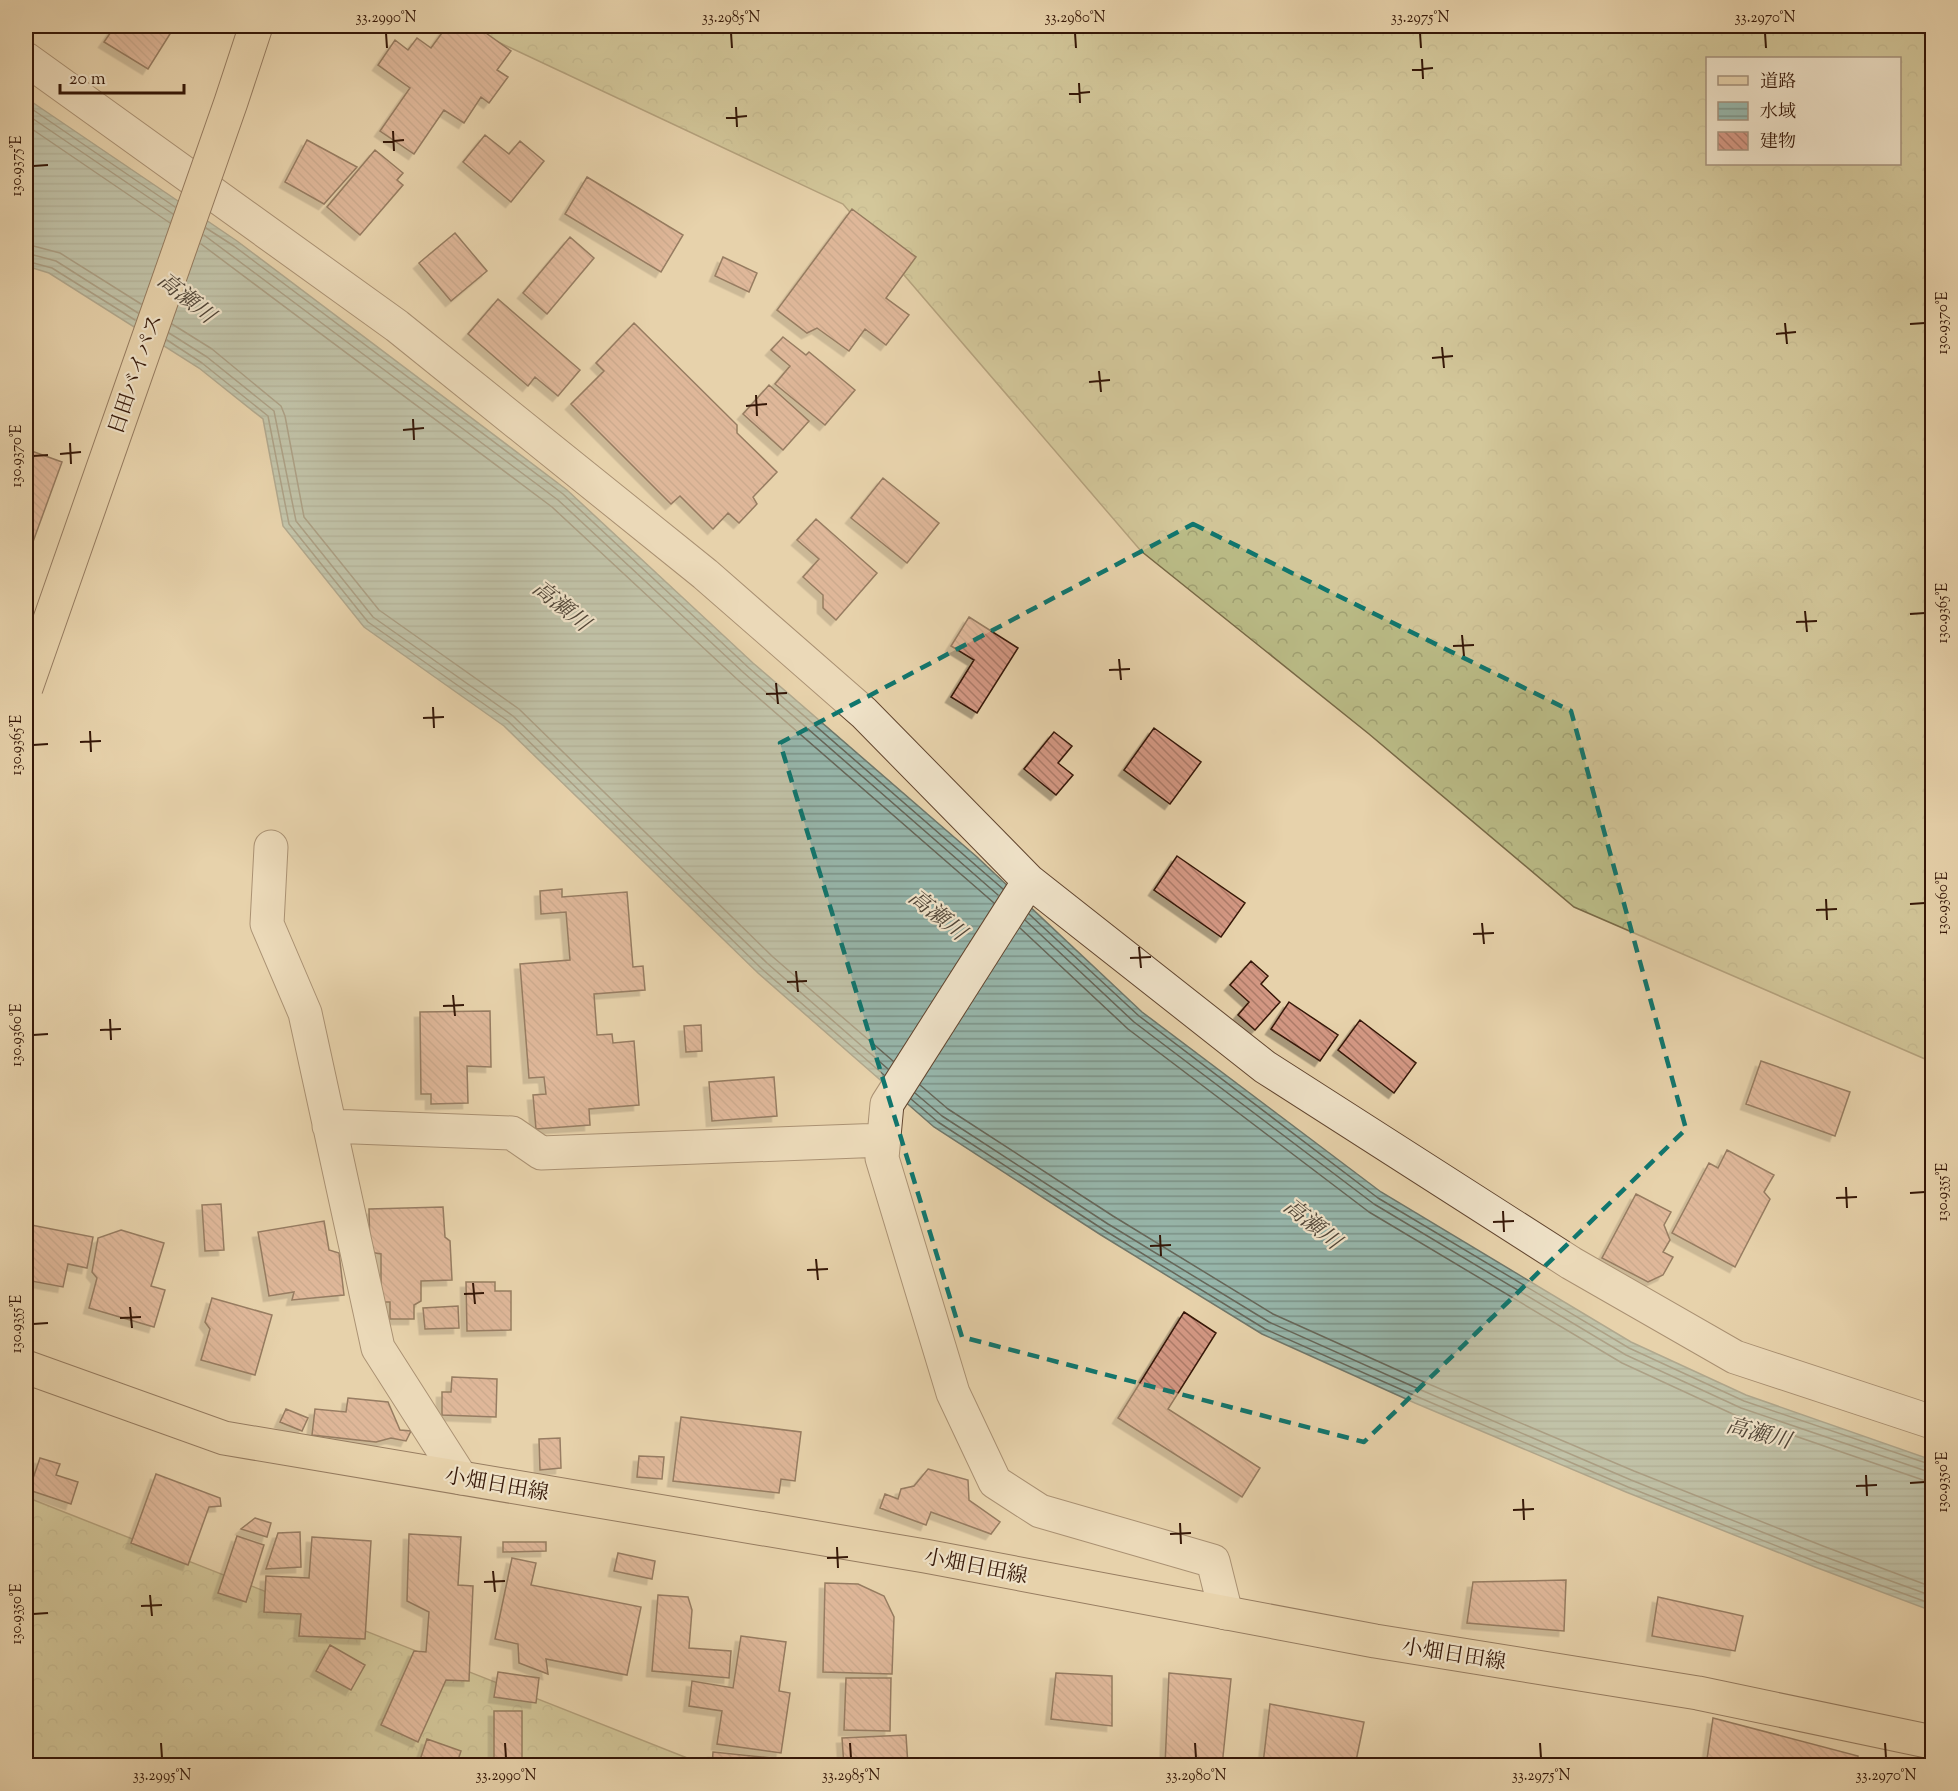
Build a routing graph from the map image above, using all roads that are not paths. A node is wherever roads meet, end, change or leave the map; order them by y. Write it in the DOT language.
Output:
graph roads {
  1 [pos="256,26"];
  2 [pos="26,60"];
  3 [pos="26,688"];
  4 [pos="271,847"];
  5 [pos="1029,881"];
  6 [pos="329,1126"];
  7 [pos="884,1140"];
  8 [pos="26,1367"];
  9 [pos="1932,1422"];
  10 [pos="461,1478"];
  11 [pos="1226,1613"];
  12 [pos="1932,1742"];
  1 -- 3 [label="main road, 日田バイパス, bridge"];
  2 -- 5 [label="street"];
  4 -- 6 [label="street"];
  5 -- 7 [label="street"];
  5 -- 9 [label="street"];
  6 -- 7 [label="street"];
  6 -- 10 [label="street"];
  7 -- 11 [label="street"];
  8 -- 10 [label="main road, 小畑日田線"];
  10 -- 11 [label="main road, 小畑日田線"];
  11 -- 12 [label="main road, 小畑日田線"];
}
